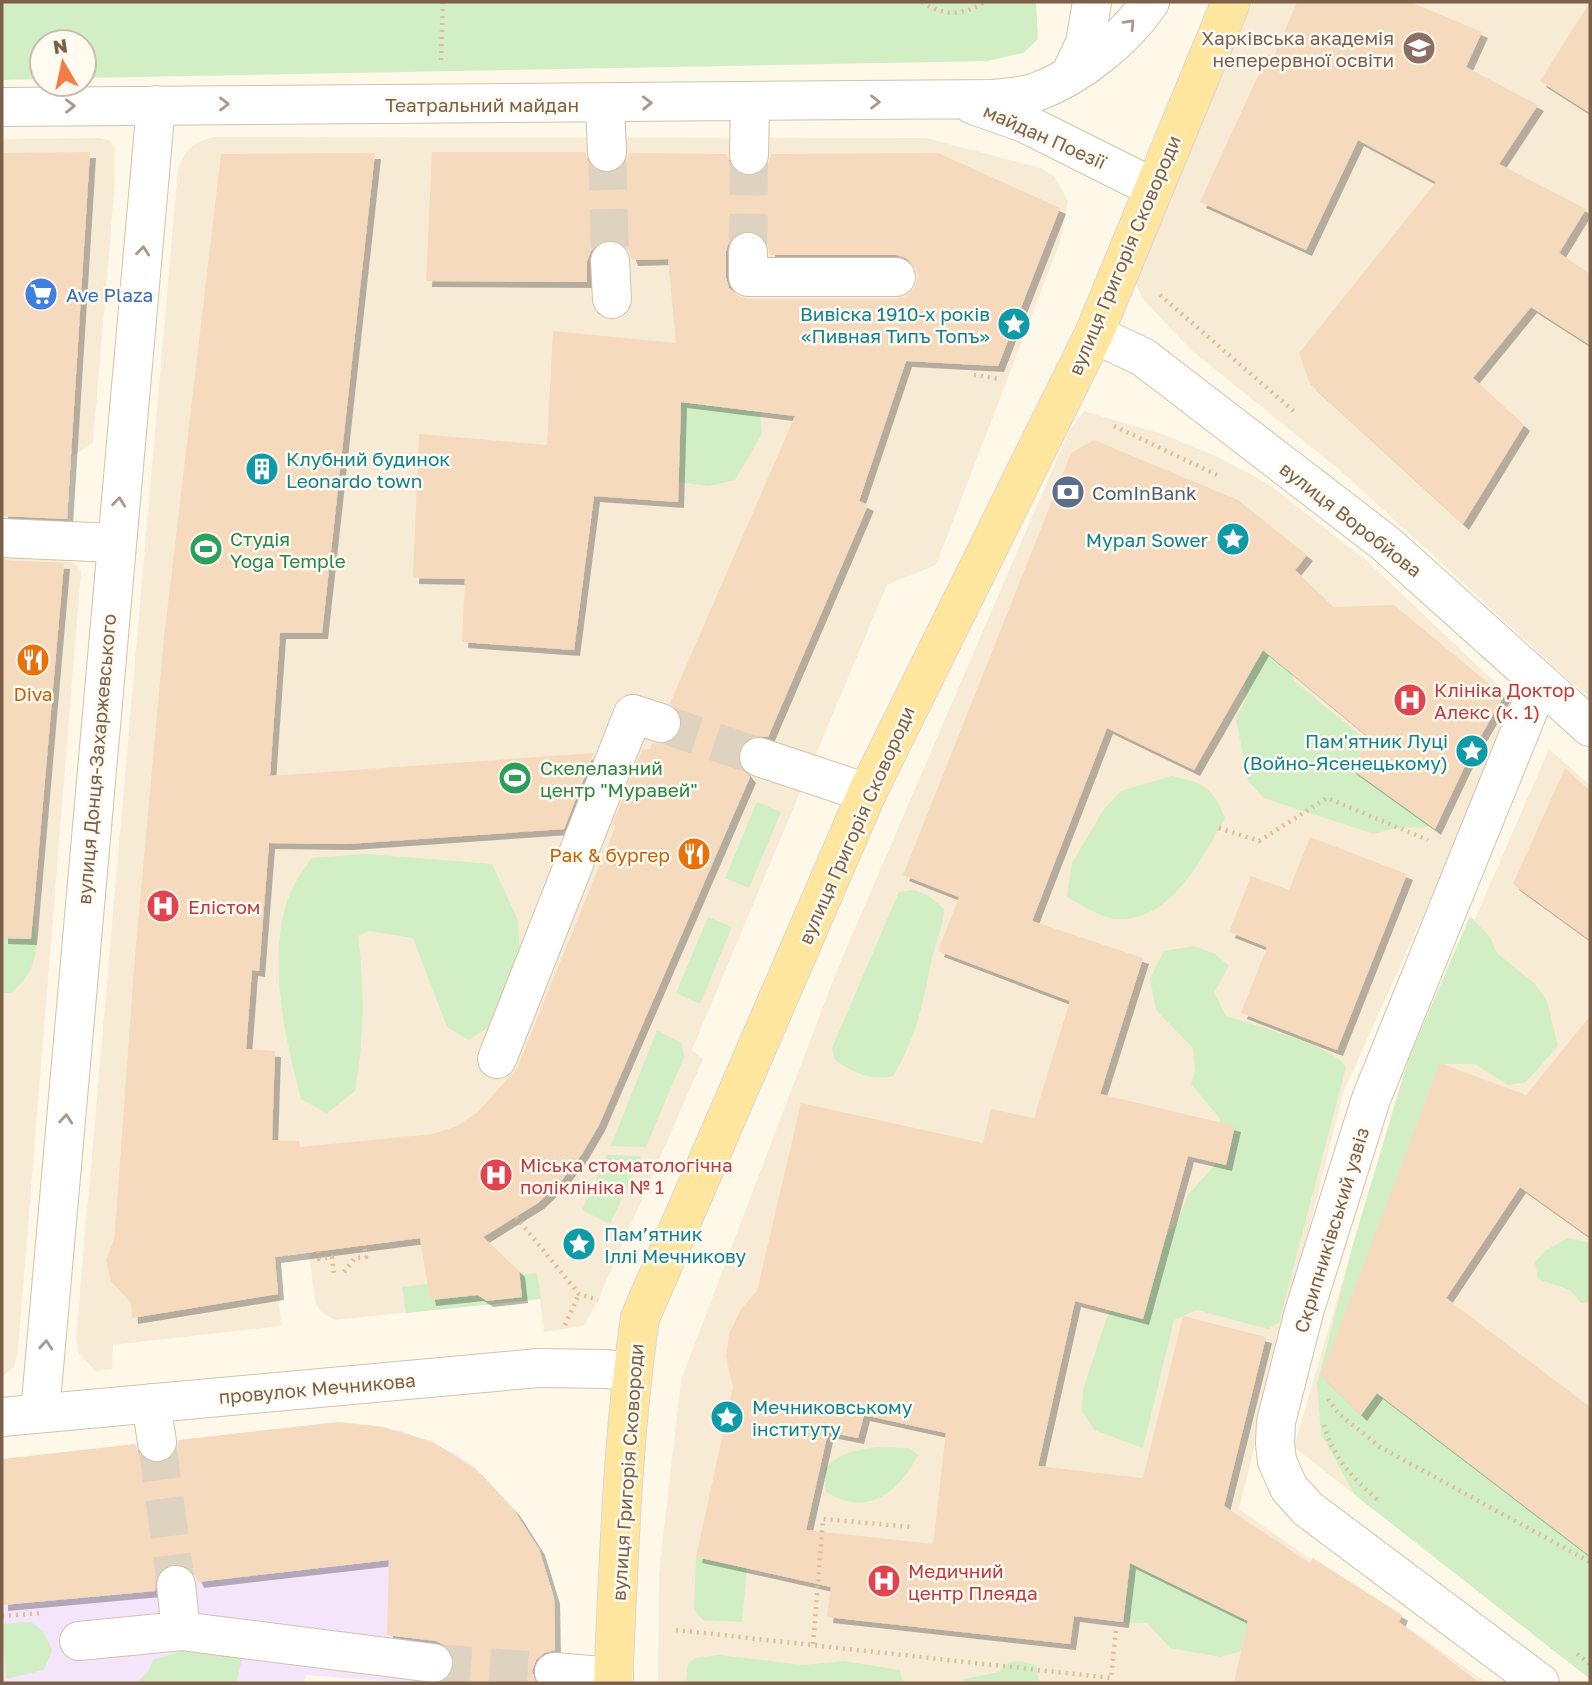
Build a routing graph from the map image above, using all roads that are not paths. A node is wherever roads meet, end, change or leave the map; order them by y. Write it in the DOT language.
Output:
graph roads {
  1 [pos="1092,2"];
  2 [pos="1150,2"];
  3 [pos="1231,2"];
  4 [pos="1070,75"];
  5 [pos="750,102"];
  6 [pos="961,102"];
  7 [pos="605,104"];
  8 [pos="156,105"];
  9 [pos="2,107"];
  10 [pos="607,152"];
  11 [pos="749,155"];
  12 [pos="1154,188"];
  13 [pos="748,252"];
  14 [pos="610,261"];
  15 [pos="896,277"];
  16 [pos="612,299"];
  17 [pos="1094,334"];
  18 [pos="2,538"];
  19 [pos="115,543"];
  20 [pos="1541,682"];
  21 [pos="661,723"];
  22 [pos="1590,727"];
  23 [pos="759,757"];
  24 [pos="867,793"];
  25 [pos="498,1059"];
  26 [pos="632,1373"];
  27 [pos="151,1404"];
  28 [pos="40,1413"];
  29 [pos="2,1417"];
  30 [pos="157,1442"];
  31 [pos="176,1585"];
  32 [pos="181,1631"];
  33 [pos="79,1641"];
  34 [pos="433,1663"];
  35 [pos="554,1672"];
  36 [pos="614,1680"];
  37 [pos="1540,1683"];
  1 -- 4 [label="street"];
  4 -- 2 [label="street, майдан Поезії, one-way"];
  3 -- 12 [label="main road, вулиця Григорія Сковороди"];
  4 -- 6 [label="street, майдан Поезії"];
  5 -- 6 [label="street, Театральний майдан, one-way"];
  7 -- 5 [label="street, Театральний майдан, one-way"];
  5 -- 11 [label="street"];
  6 -- 12 [label="street, майдан Поезії"];
  8 -- 7 [label="street, Театральний майдан, one-way"];
  7 -- 10 [label="street"];
  9 -- 8 [label="street, Театральний майдан, one-way"];
  19 -- 8 [label="street, вулиця Донця-Захаржевського, one-way"];
  12 -- 17 [label="main road, вулиця Григорія Сковороди"];
  13 -- 15 [label="street"];
  14 -- 16 [label="street"];
  17 -- 20 [label="street, вулиця Воробйова"];
  17 -- 24 [label="main road, вулиця Григорія Сковороди"];
  18 -- 19 [label="street"];
  28 -- 19 [label="street, вулиця Донця-Захаржевського, one-way"];
  20 -- 22 [label="street, вулиця Воробйова"];
  20 -- 37 [label="street, Скрипниківський узвіз"];
  21 -- 25 [label="street"];
  23 -- 24 [label="street"];
  24 -- 26 [label="main road, вулиця Григорія Сковороди"];
  26 -- 27 [label="street, провулок Мечникова"];
  26 -- 36 [label="main road, вулиця Григорія Сковороди"];
  27 -- 28 [label="street, провулок Мечникова"];
  27 -- 30 [label="street"];
  28 -- 29 [label="street, провулок Мечникова"];
  31 -- 32 [label="street"];
  32 -- 33 [label="street"];
  32 -- 34 [label="street"];
  35 -- 36 [label="street"];
}
